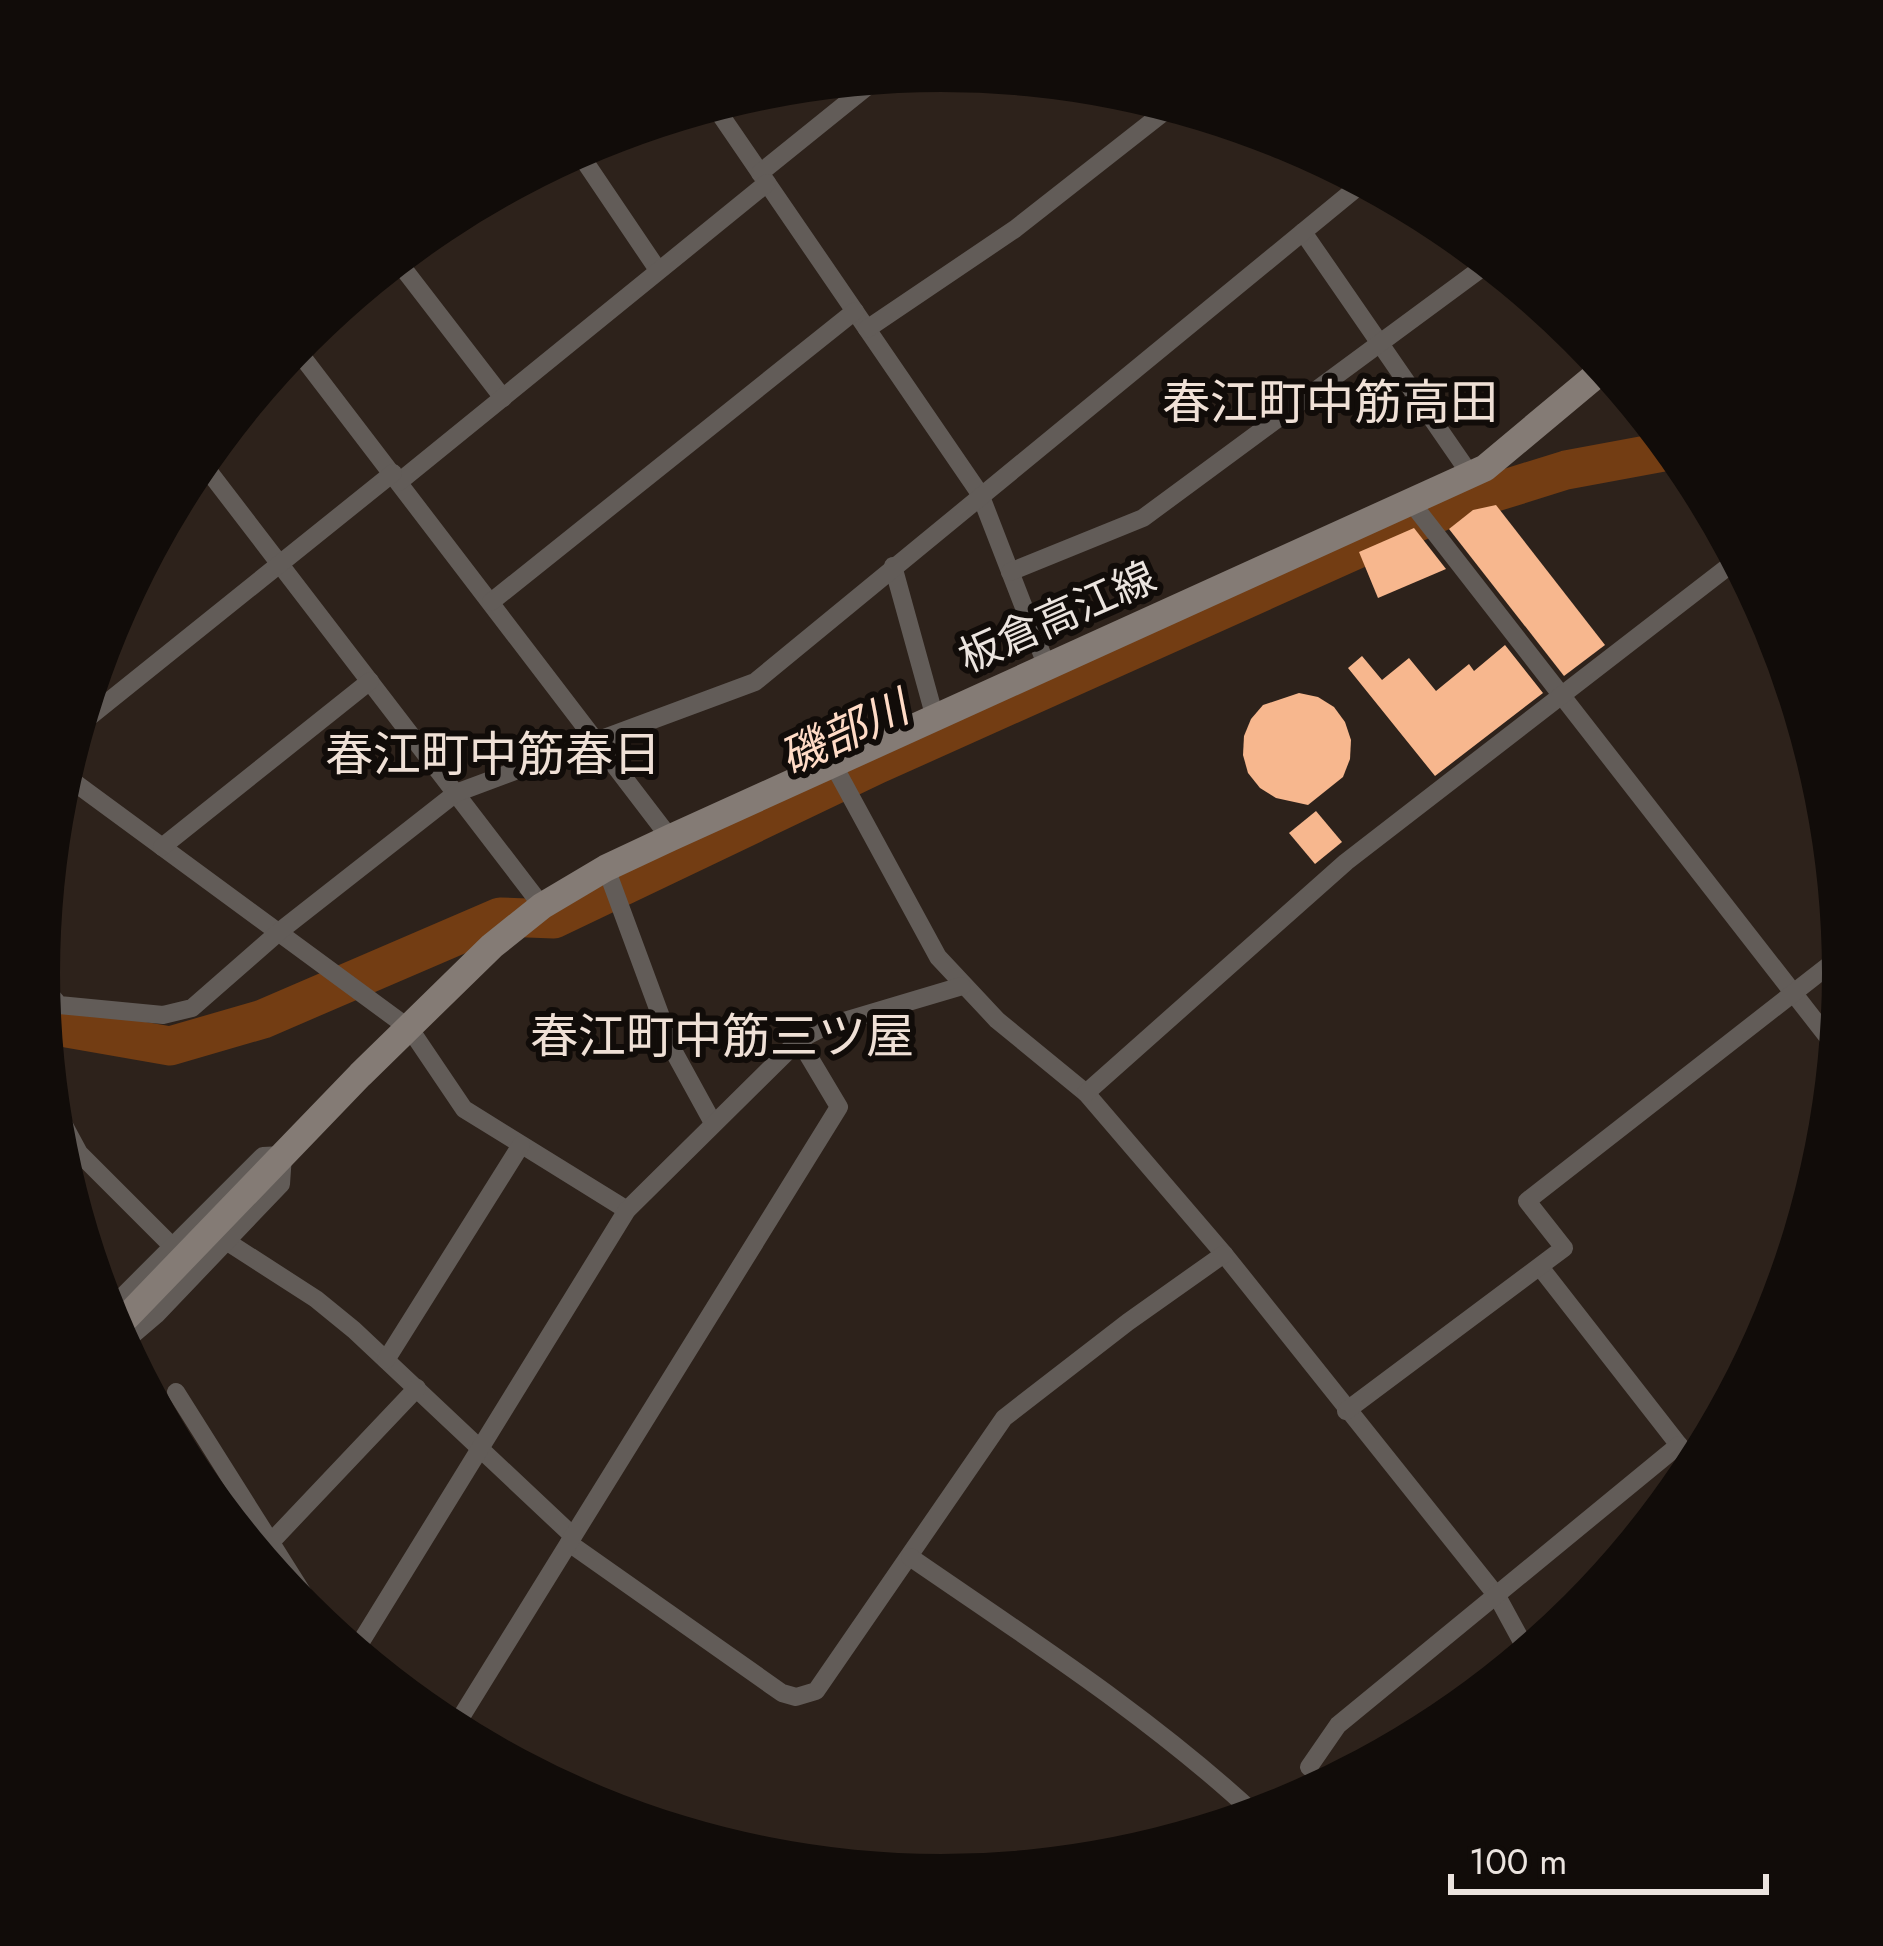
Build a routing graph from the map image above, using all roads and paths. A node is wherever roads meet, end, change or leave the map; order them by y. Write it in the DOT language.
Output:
graph roads {
  1 [pos="858,96"];
  2 [pos="1156,119"];
  3 [pos="723,120"];
  4 [pos="588,166"];
  5 [pos="764,178"];
  6 [pos="1351,193"];
  7 [pos="1303,232"];
  8 [pos="658,270"];
  9 [pos="1476,272"];
  10 [pos="407,273"];
  11 [pos="855,311"];
  12 [pos="867,329"];
  13 [pos="1381,342"];
  14 [pos="307,362"];
  15 [pos="1592,379"];
  16 [pos="503,398"];
  17 [pos="1470,474"];
  18 [pos="213,477"];
  19 [pos="396,477"];
  20 [pos="980,494"];
  21 [pos="1411,502"];
  22 [pos="278,563"];
  23 [pos="893,566"];
  24 [pos="1725,569"];
  25 [pos="1010,572"];
  26 [pos="490,602"];
  27 [pos="1047,667"];
  28 [pos="370,681"];
  29 [pos="1561,697"];
  30 [pos="102,705"];
  31 [pos="935,718"];
  32 [pos="596,741"];
  33 [pos="833,764"];
  34 [pos="80,787"];
  35 [pos="456,794"];
  36 [pos="670,838"];
  37 [pos="162,848"];
  38 [pos="606,868"];
  39 [pos="542,906"];
  40 [pos="280,931"];
  41 [pos="1823,970"];
  42 [pos="962,986"];
  43 [pos="1793,993"];
  44 [pos="61,1005"];
  45 [pos="410,1028"];
  46 [pos="1821,1029"];
  47 [pos="799,1040"];
  48 [pos="1086,1094"];
  49 [pos="713,1124"];
  50 [pos="521,1145"];
  51 [pos="79,1154"];
  52 [pos="283,1155"];
  53 [pos="627,1210"];
  54 [pos="226,1241"];
  55 [pos="174,1248"];
  56 [pos="1224,1254"];
  57 [pos="1540,1267"];
  58 [pos="128,1311"];
  59 [pos="129,1314"];
  60 [pos="132,1322"];
  61 [pos="386,1360"];
  62 [pos="417,1388"];
  63 [pos="176,1392"];
  64 [pos="1346,1411"];
  65 [pos="1678,1445"];
  66 [pos="482,1447"];
  67 [pos="1682,1450"];
  68 [pos="572,1539"];
  69 [pos="271,1542"];
  70 [pos="277,1552"];
  71 [pos="910,1557"];
  72 [pos="1497,1596"];
  73 [pos="363,1638"];
  74 [pos="1520,1638"];
  75 [pos="464,1713"];
  76 [pos="1309,1767"];
  77 [pos="1242,1801"];
  1 -- 5 [label="street"];
  2 -- 12 [label="street"];
  3 -- 5 [label="street"];
  4 -- 8 [label="street"];
  5 -- 8 [label="street"];
  5 -- 11 [label="street"];
  6 -- 7 [label="street"];
  7 -- 13 [label="street"];
  7 -- 20 [label="street"];
  8 -- 16 [label="street"];
  9 -- 13 [label="street"];
  10 -- 16 [label="street"];
  11 -- 12 [label="street"];
  11 -- 26 [label="street"];
  12 -- 20 [label="street"];
  13 -- 17 [label="street"];
  13 -- 25 [label="street"];
  14 -- 19 [label="street"];
  15 -- 17 [label="main road, 板倉高江線"];
  16 -- 19 [label="street"];
  17 -- 21 [label="main road, 板倉高江線"];
  18 -- 22 [label="street"];
  19 -- 22 [label="street"];
  19 -- 26 [label="street"];
  20 -- 23 [label="street"];
  20 -- 25 [label="street"];
  21 -- 27 [label="main road, 板倉高江線"];
  21 -- 29 [label="street"];
  22 -- 28 [label="street"];
  22 -- 30 [label="street"];
  23 -- 31 [label="street"];
  23 -- 32 [label="street"];
  24 -- 29 [label="street"];
  25 -- 27 [label="street"];
  26 -- 32 [label="street"];
  27 -- 31 [label="main road, 板倉高江線"];
  28 -- 35 [label="street"];
  28 -- 37 [label="street"];
  29 -- 43 [label="street"];
  29 -- 48 [label="street"];
  31 -- 33 [label="main road, 板倉高江線"];
  32 -- 35 [label="street"];
  32 -- 36 [label="street"];
  33 -- 36 [label="main road, 板倉高江線"];
  33 -- 42 [label="street"];
  34 -- 37 [label="street"];
  35 -- 39 [label="street"];
  35 -- 40 [label="street"];
  36 -- 38 [label="main road, 板倉高江線"];
  37 -- 40 [label="street"];
  38 -- 39 [label="main road, 板倉高江線"];
  38 -- 49 [label="street"];
  39 -- 45 [label="main road, 板倉高江線"];
  40 -- 44 [label="street"];
  40 -- 45 [label="street"];
  41 -- 43 [label="street"];
  42 -- 47 [label="street"];
  42 -- 48 [label="street"];
  43 -- 46 [label="street"];
  43 -- 57 [label="street"];
  45 -- 50 [label="street"];
  45 -- 52 [label="main road, 板倉高江線"];
  47 -- 49 [label="street"];
  47 -- 68 [label="street"];
  48 -- 56 [label="street"];
  49 -- 53 [label="street"];
  50 -- 53 [label="street"];
  50 -- 61 [label="street"];
  51 -- 55 [label="street"];
  52 -- 54 [label="street"];
  52 -- 55 [label="street"];
  52 -- 59 [label="main road, 板倉高江線"];
  53 -- 66 [label="street"];
  54 -- 60 [label="street"];
  54 -- 61 [label="street"];
  55 -- 58 [label="street"];
  56 -- 64 [label="street"];
  56 -- 71 [label="street"];
  57 -- 64 [label="street"];
  57 -- 65 [label="street"];
  61 -- 62 [label="street"];
  62 -- 66 [label="street"];
  62 -- 69 [label="street"];
  63 -- 69 [label="street"];
  64 -- 72 [label="street"];
  65 -- 67 [label="street"];
  65 -- 72 [label="street"];
  66 -- 68 [label="street"];
  66 -- 73 [label="street"];
  68 -- 71 [label="street"];
  68 -- 75 [label="street"];
  69 -- 70 [label="street"];
  71 -- 77 [label="street"];
  72 -- 74 [label="street"];
  72 -- 76 [label="street"];
}
